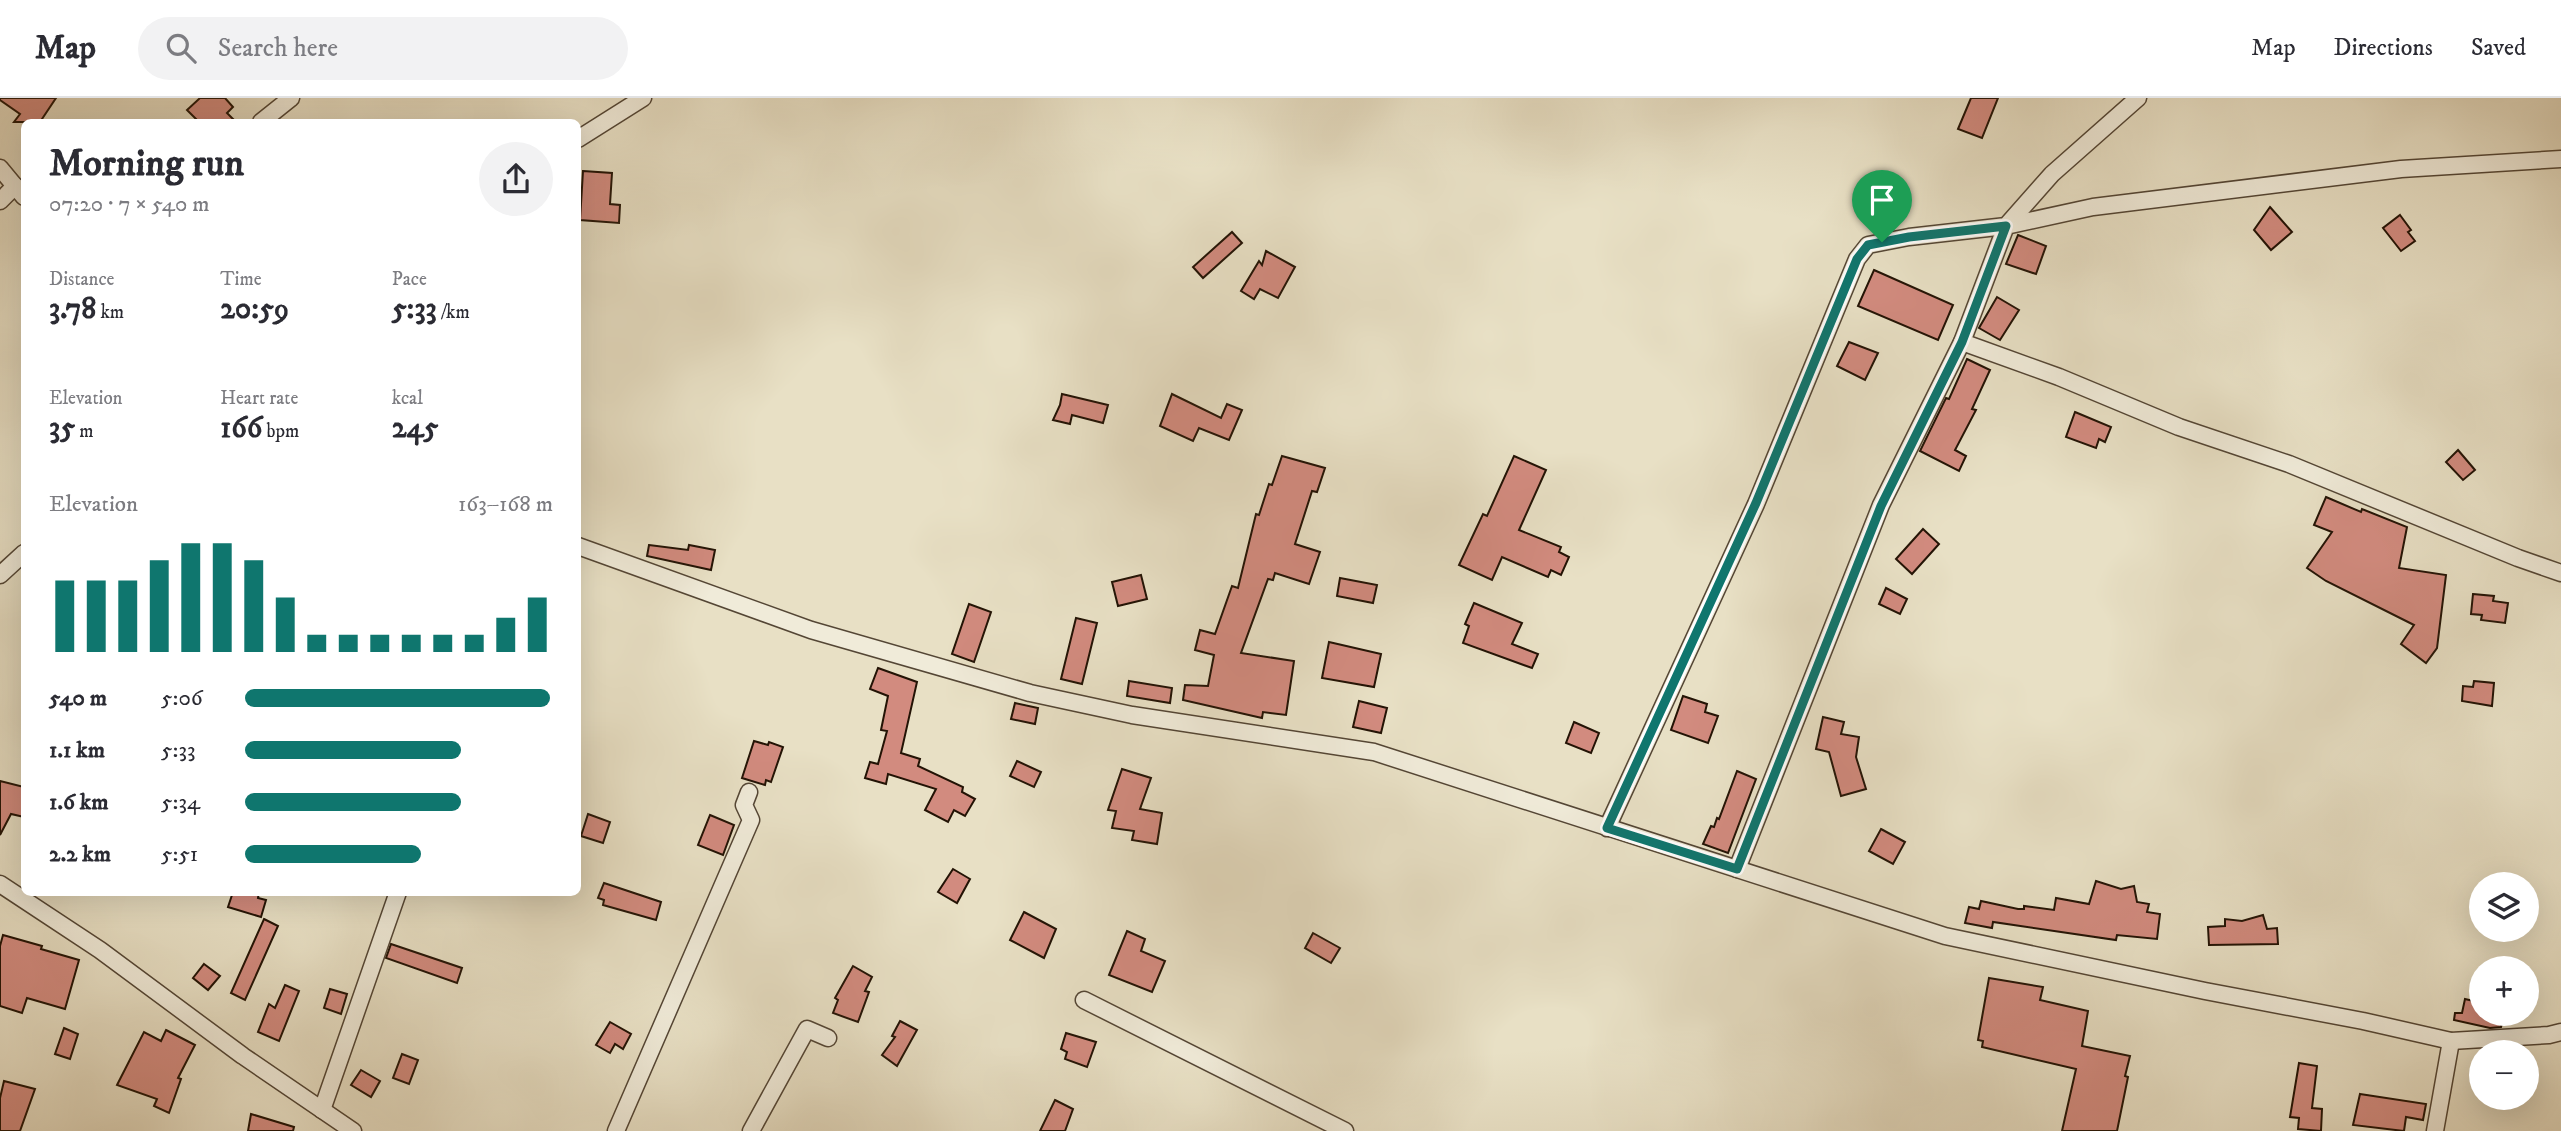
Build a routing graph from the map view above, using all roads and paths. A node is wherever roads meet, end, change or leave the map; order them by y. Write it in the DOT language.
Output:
graph roads {
  1 [pos="291,98"];
  2 [pos="643,98"];
  3 [pos="2138,98"];
  4 [pos="265,119"];
  5 [pos="581,137"];
  6 [pos="2561,159"];
  7 [pos="0,168"];
  8 [pos="20,191"];
  9 [pos="0,201"];
  10 [pos="2006,226"];
  11 [pos="1962,342"];
  12 [pos="581,547"];
  13 [pos="21,556"];
  14 [pos="2561,573"];
  15 [pos="0,575"];
  16 [pos="749,792"];
  17 [pos="1607,828"];
  18 [pos="1737,869"];
  19 [pos="0,884"];
  20 [pos="397,896"];
  21 [pos="1084,1000"];
  22 [pos="2561,1032"];
  23 [pos="828,1038"];
  24 [pos="2451,1041"];
  25 [pos="327,1119"];
  26 [pos="352,1131"];
  27 [pos="616,1131"];
  28 [pos="751,1131"];
  29 [pos="1345,1131"];
  30 [pos="2435,1131"];
  1 -- 4 [label="street"];
  2 -- 5 [label="street"];
  3 -- 10 [label="street"];
  6 -- 10 [label="street"];
  7 -- 8 [label="street"];
  8 -- 9 [label="street"];
  10 -- 11 [label="street"];
  10 -- 17 [label="street"];
  11 -- 14 [label="street"];
  11 -- 18 [label="street"];
  12 -- 17 [label="street"];
  13 -- 15 [label="street"];
  16 -- 27 [label="street"];
  17 -- 18 [label="street"];
  18 -- 24 [label="street"];
  19 -- 25 [label="street"];
  20 -- 25 [label="street"];
  21 -- 29 [label="street"];
  22 -- 24 [label="street"];
  23 -- 28 [label="street"];
  24 -- 30 [label="street"];
  25 -- 26 [label="street"];
}
